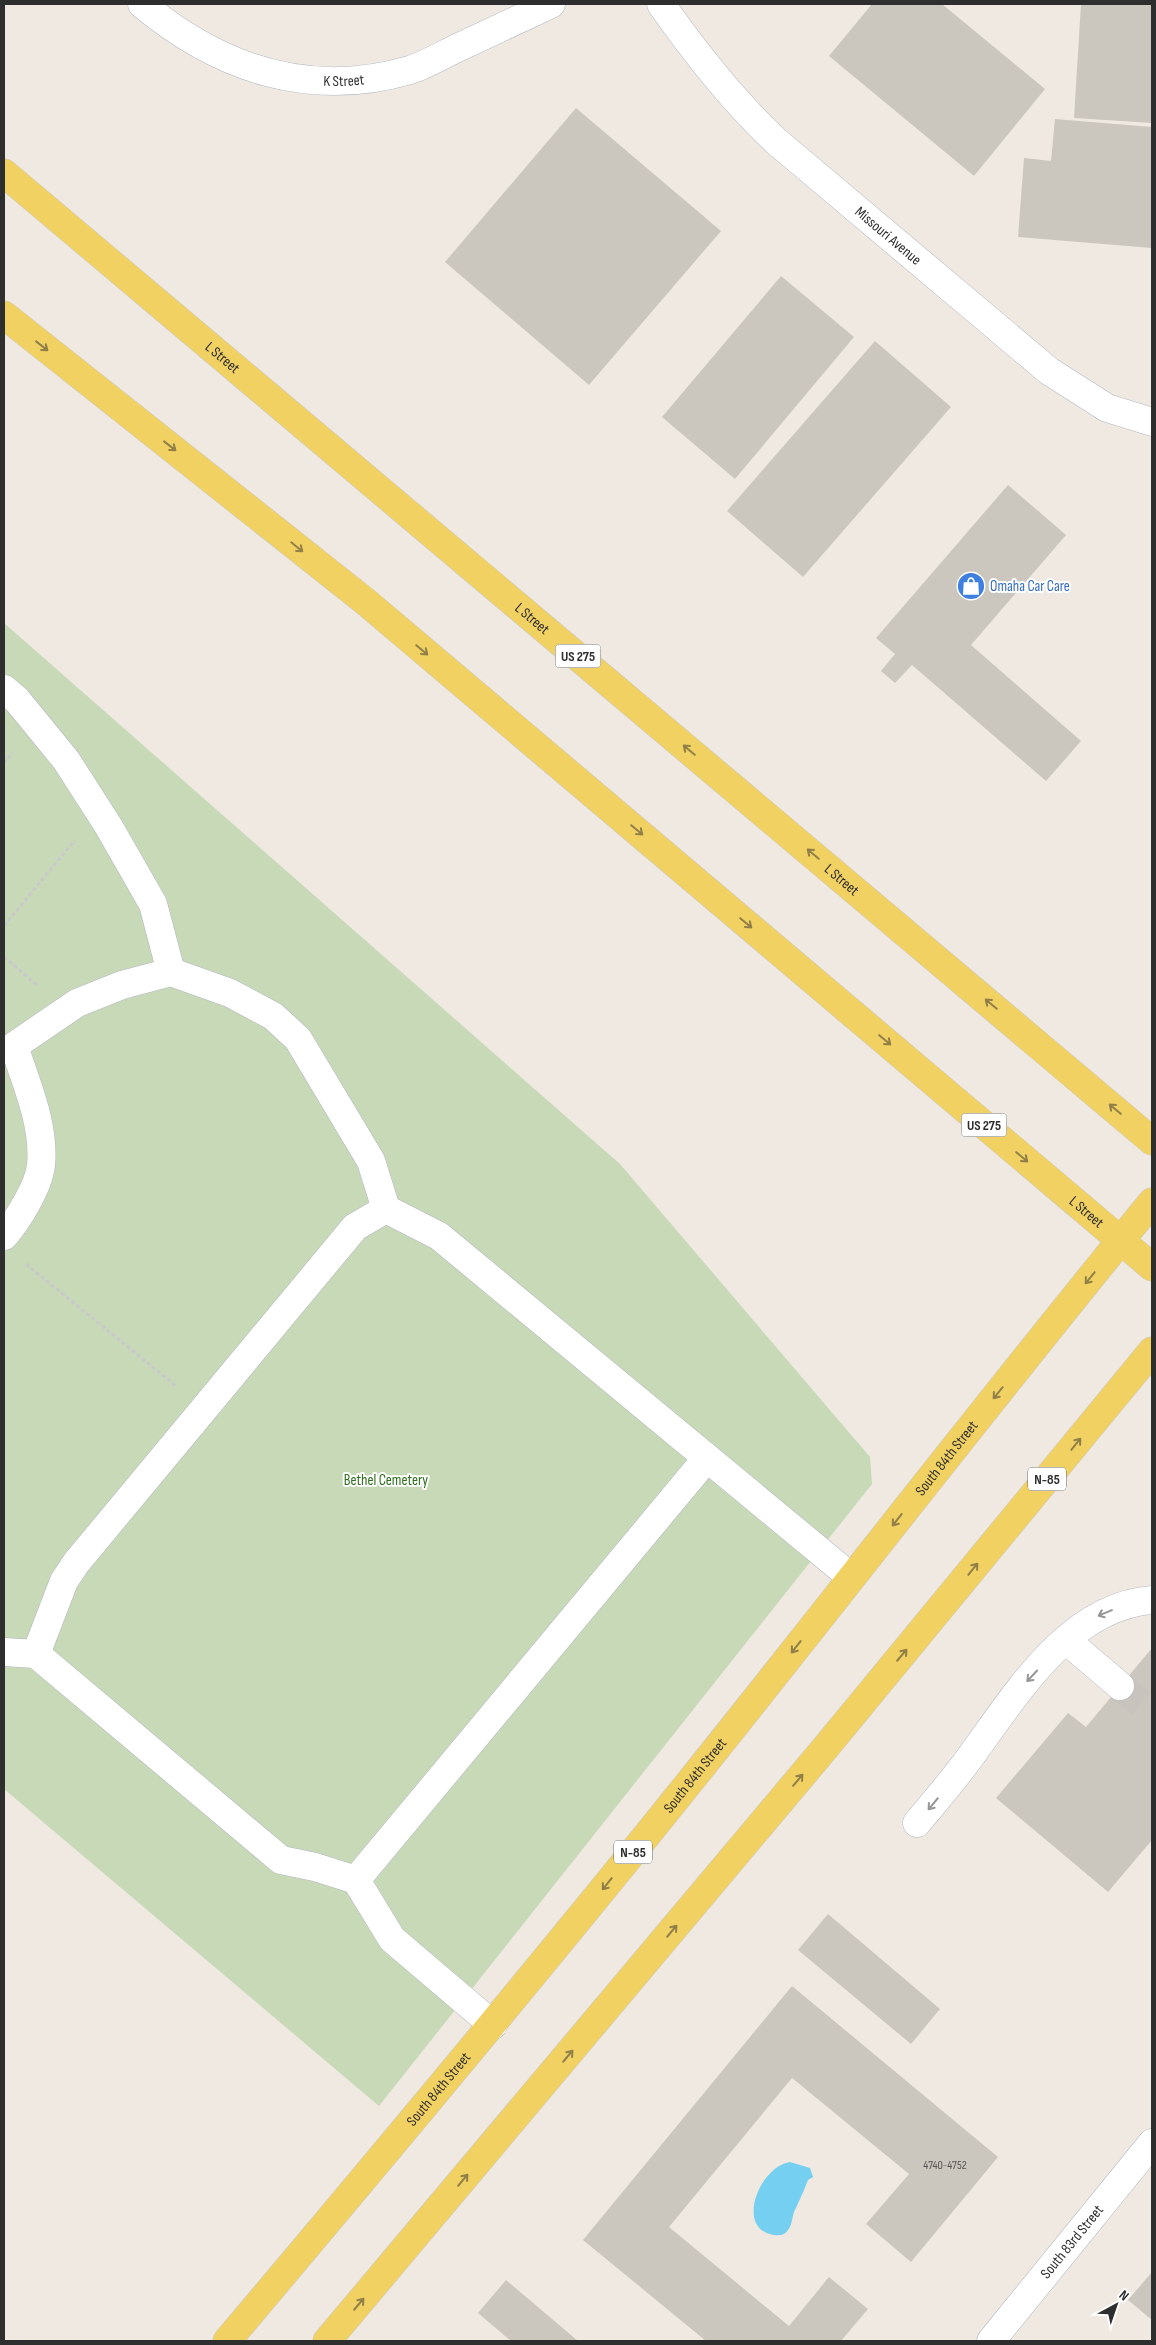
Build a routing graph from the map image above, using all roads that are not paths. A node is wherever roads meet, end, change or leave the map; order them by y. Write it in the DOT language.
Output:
graph roads {
  1 [pos="142,4"];
  2 [pos="552,4"];
  3 [pos="661,4"];
  4 [pos="4,173"];
  5 [pos="4,315"];
  6 [pos="1152,422"];
  7 [pos="4,689"];
  8 [pos="172,972"];
  9 [pos="9,1044"];
  10 [pos="1152,1141"];
  11 [pos="1152,1202"];
  12 [pos="386,1209"];
  13 [pos="4,1236"];
  14 [pos="1121,1241"];
  15 [pos="1152,1267"];
  16 [pos="1152,1352"];
  17 [pos="707,1458"];
  18 [pos="852,1577"];
  19 [pos="1152,1600"];
  20 [pos="1066,1640"];
  21 [pos="4,1652"];
  22 [pos="36,1654"];
  23 [pos="1120,1686"];
  24 [pos="917,1823"];
  25 [pos="356,1880"];
  26 [pos="493,2025"];
  27 [pos="1152,2143"];
  28 [pos="227,2341"];
  29 [pos="327,2341"];
  30 [pos="991,2341"];
  1 -- 2 [label="street, K Street"];
  3 -- 6 [label="street, Missouri Avenue"];
  10 -- 4 [label="main road, L Street / US 275, one-way"];
  5 -- 14 [label="main road, L Street / US 275, one-way"];
  7 -- 8 [label="street"];
  8 -- 9 [label="street"];
  8 -- 12 [label="street"];
  9 -- 13 [label="street"];
  11 -- 14 [label="main road, South 84th Street / N-85"];
  12 -- 17 [label="street"];
  12 -- 22 [label="street"];
  14 -- 15 [label="main road, L Street / US 275"];
  14 -- 18 [label="main road, South 84th Street / N-85, one-way"];
  29 -- 16 [label="main road, N-85, one-way"];
  17 -- 18 [label="street"];
  17 -- 25 [label="street"];
  18 -- 26 [label="main road, South 84th Street / N-85, one-way"];
  19 -- 20 [label="street, one-way"];
  20 -- 23 [label="street"];
  20 -- 24 [label="street, one-way"];
  21 -- 22 [label="street"];
  22 -- 25 [label="street"];
  25 -- 26 [label="street"];
  26 -- 28 [label="main road, South 84th Street / N-85"];
  27 -- 30 [label="street, South 83rd Street"];
}
